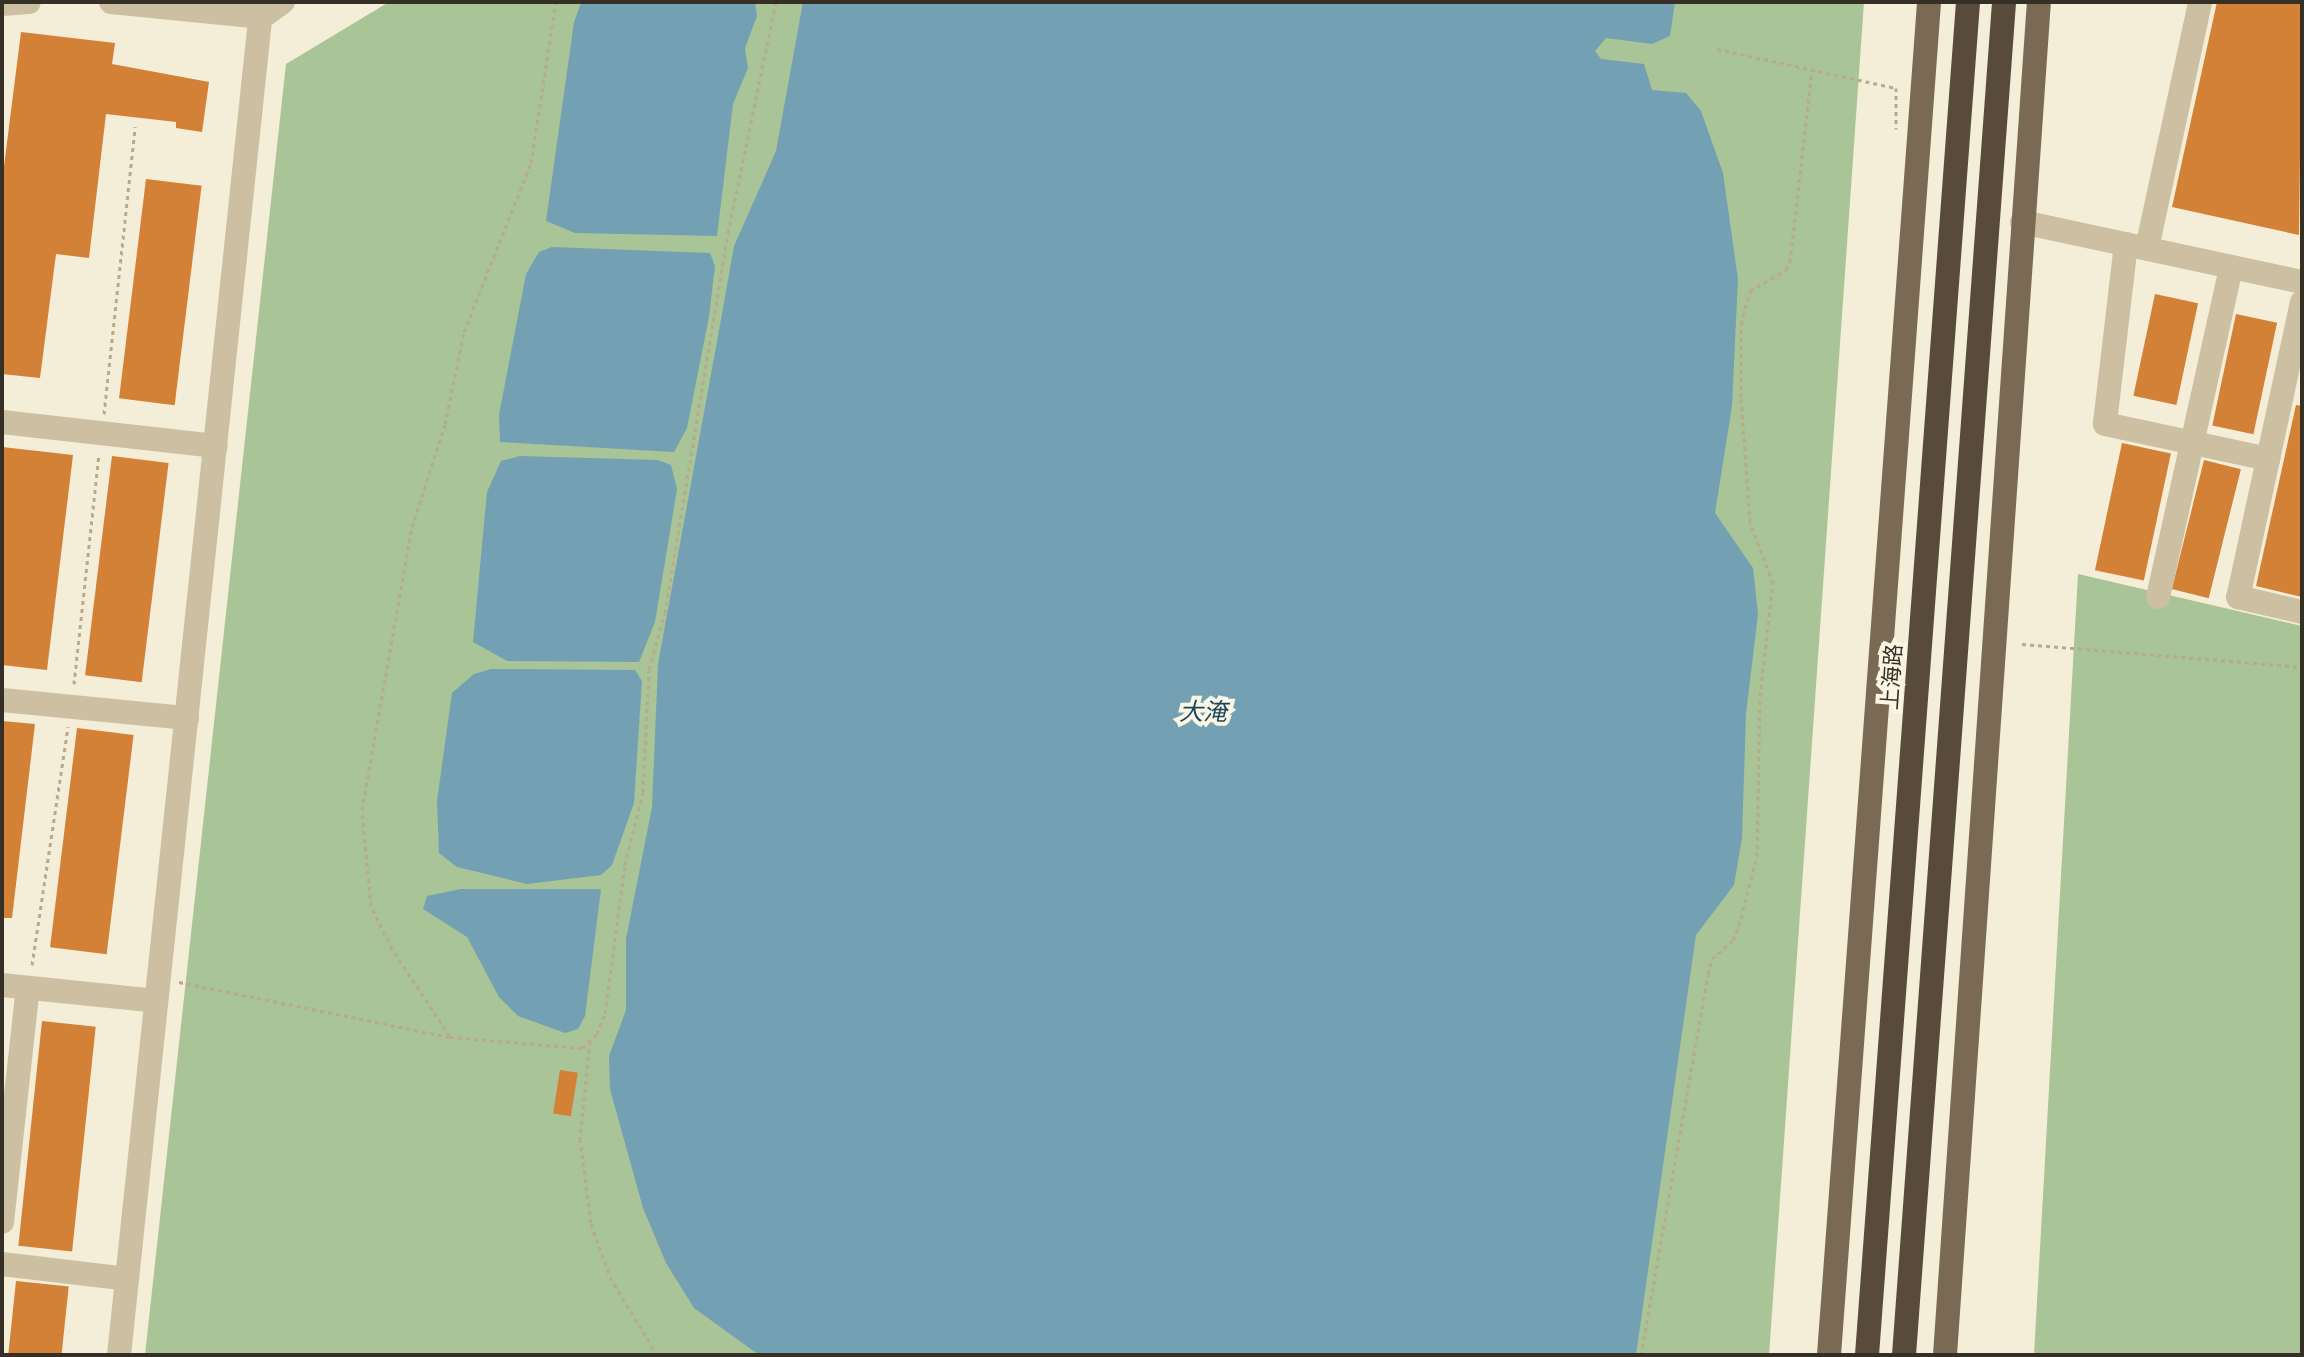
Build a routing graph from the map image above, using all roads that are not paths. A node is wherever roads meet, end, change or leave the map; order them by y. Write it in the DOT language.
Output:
graph roads {
  1 [pos="25,2"];
  2 [pos="111,2"];
  3 [pos="283,2"];
  4 [pos="1929,2"];
  5 [pos="1968,2"];
  6 [pos="2004,2"];
  7 [pos="2200,2"];
  8 [pos="2,4"];
  9 [pos="2037,7"];
  10 [pos="262,10"];
  11 [pos="2022,222"];
  12 [pos="2136,246"];
  13 [pos="2231,267"];
  14 [pos="2302,282"];
  15 [pos="2302,302"];
  16 [pos="2,422"];
  17 [pos="2193,443"];
  18 [pos="216,446"];
  19 [pos="2268,459"];
  20 [pos="2158,597"];
  21 [pos="2302,612"];
  22 [pos="2,700"];
  23 [pos="187,718"];
  24 [pos="2,985"];
  25 [pos="28,988"];
  26 [pos="158,990"];
  27 [pos="2,1222"];
  28 [pos="2,1264"];
  29 [pos="127,1279"];
  30 [pos="119,1355"];
  31 [pos="1829,1355"];
  32 [pos="1867,1355"];
  33 [pos="1904,1355"];
  34 [pos="1945,1355"];
  1 -- 8 [label="street"];
  2 -- 10 [label="street"];
  3 -- 10 [label="street"];
  4 -- 31 [label="main road, 上海路"];
  5 -- 32 [label="highway, 上海路"];
  6 -- 33 [label="highway"];
  7 -- 12 [label="street"];
  9 -- 11 [label="main road"];
  10 -- 18 [label="street"];
  11 -- 12 [label="street"];
  11 -- 34 [label="main road"];
  12 -- 13 [label="street"];
  12 -- 17 [label="street"];
  13 -- 14 [label="street"];
  13 -- 17 [label="street"];
  15 -- 19 [label="street"];
  16 -- 18 [label="street"];
  17 -- 19 [label="street"];
  17 -- 20 [label="street"];
  18 -- 23 [label="street"];
  19 -- 21 [label="street"];
  22 -- 23 [label="street"];
  23 -- 26 [label="street"];
  24 -- 25 [label="street"];
  25 -- 26 [label="street"];
  25 -- 27 [label="street"];
  26 -- 29 [label="street"];
  28 -- 29 [label="street"];
  29 -- 30 [label="street"];
}
